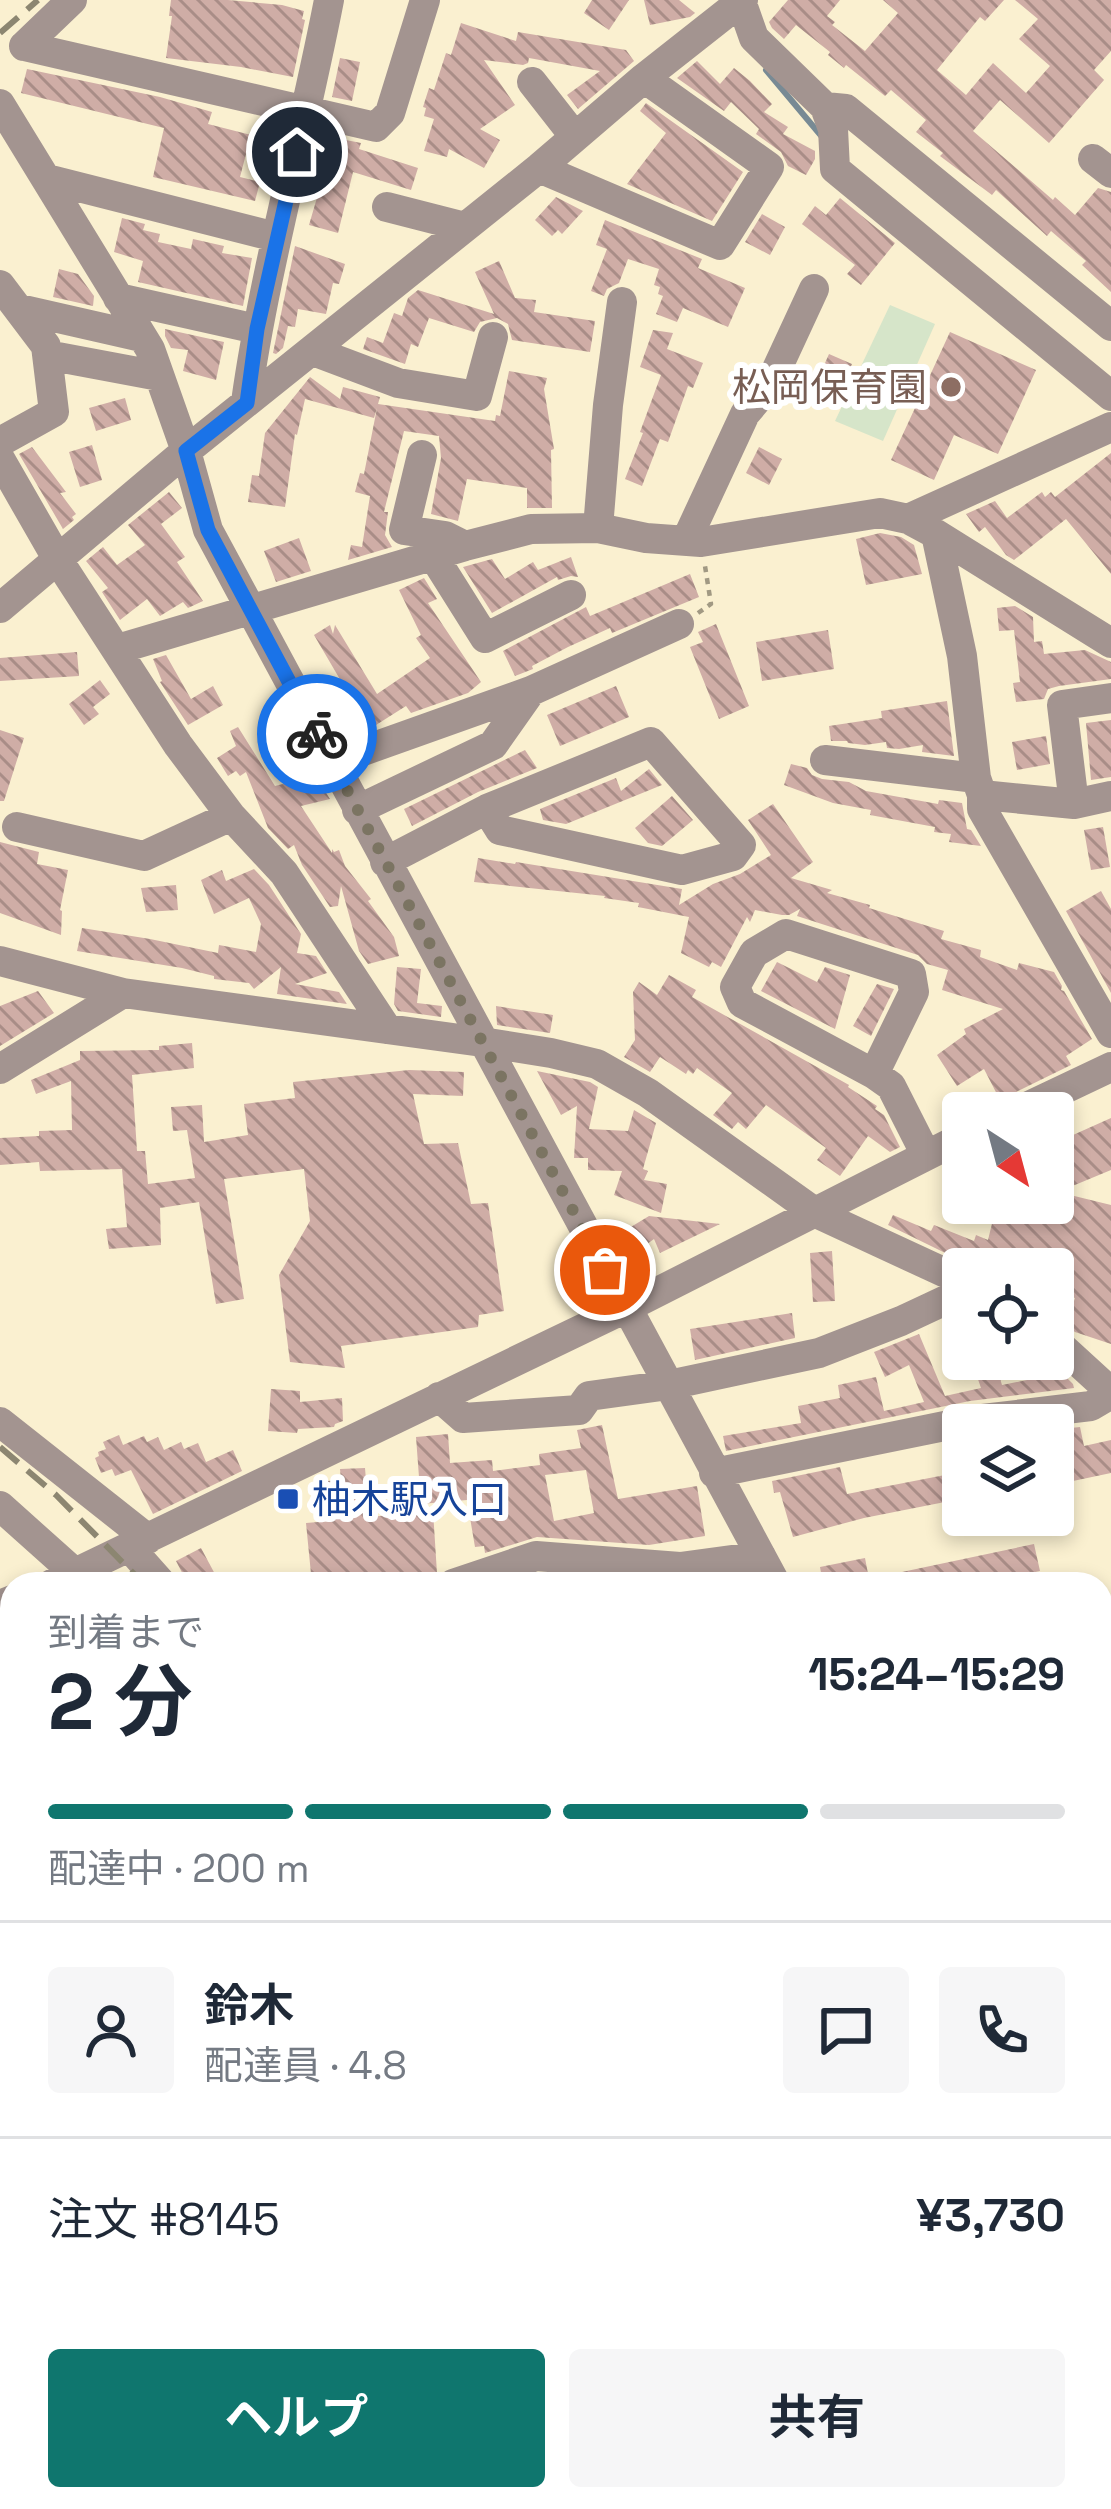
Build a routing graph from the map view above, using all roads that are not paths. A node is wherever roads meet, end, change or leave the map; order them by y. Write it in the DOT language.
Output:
graph roads {
  1 [pos="72,0"];
  2 [pos="329,0"];
  3 [pos="425,0"];
  4 [pos="725,4"];
  5 [pos="644,78"];
  6 [pos="532,82"];
  7 [pos="0,104"];
  8 [pos="825,107"];
  9 [pos="308,110"];
  10 [pos="575,137"];
  11 [pos="539,168"];
  12 [pos="47,179"];
  13 [pos="387,207"];
  14 [pos="465,227"];
  15 [pos="277,237"];
  16 [pos="814,290"];
  17 [pos="9,297"];
  18 [pos="118,298"];
  19 [pos="622,302"];
  20 [pos="1111,326"];
  21 [pos="257,329"];
  22 [pos="142,337"];
  23 [pos="493,337"];
  24 [pos="313,351"];
  25 [pos="47,355"];
  26 [pos="159,376"];
  27 [pos="1111,395"];
  28 [pos="247,403"];
  29 [pos="1111,427"];
  30 [pos="0,442"];
  31 [pos="186,451"];
  32 [pos="422,455"];
  33 [pos="0,460"];
  34 [pos="908,519"];
  35 [pos="598,527"];
  36 [pos="936,534"];
  37 [pos="693,542"];
  38 [pos="465,546"];
  39 [pos="434,556"];
  40 [pos="58,560"];
  41 [pos="571,595"];
  42 [pos="2,605"];
  43 [pos="250,610"];
  44 [pos="679,624"];
  45 [pos="1111,643"];
  46 [pos="118,649"];
  47 [pos="531,691"];
  48 [pos="1111,698"];
  49 [pos="824,760"];
  50 [pos="332,762"];
  51 [pos="979,786"];
  52 [pos="1111,796"];
  53 [pos="1074,804"];
  54 [pos="487,809"];
  55 [pos="357,810"];
  56 [pos="232,815"];
  57 [pos="17,827"];
  58 [pos="385,862"];
  59 [pos="0,962"];
  60 [pos="123,993"];
  61 [pos="387,1029"];
  62 [pos="1111,1033"];
  63 [pos="482,1042"];
  64 [pos="1111,1067"];
  65 [pos="0,1069"];
  66 [pos="874,1074"];
  67 [pos="1058,1092"];
  68 [pos="942,1147"];
  69 [pos="926,1155"];
  70 [pos="815,1213"];
  71 [pos="942,1271"];
  72 [pos="942,1302"];
  73 [pos="626,1308"];
  74 [pos="1074,1359"];
  75 [pos="669,1385"];
  76 [pos="1111,1393"];
  77 [pos="439,1397"];
  78 [pos="0,1422"];
  79 [pos="714,1472"];
  80 [pos="0,1506"];
  81 [pos="139,1544"];
  82 [pos="768,1570"];
  83 [pos="58,1572"];
  84 [pos="79,1572"];
  85 [pos="155,1572"];
  86 [pos="489,1572"];
  1 -- 9 [label="street"];
  2 -- 9 [label="street"];
  3 -- 9 [label="street"];
  4 -- 5 [label="street"];
  4 -- 8 [label="street"];
  5 -- 10 [label="street"];
  5 -- 11 [label="street"];
  6 -- 10 [label="street"];
  7 -- 12 [label="street"];
  8 -- 20 [label="street"];
  8 -- 27 [label="street"];
  9 -- 15 [label="street"];
  10 -- 11 [label="street"];
  11 -- 14 [label="street"];
  12 -- 15 [label="street"];
  12 -- 18 [label="street"];
  13 -- 14 [label="street"];
  14 -- 24 [label="street"];
  15 -- 21 [label="street"];
  16 -- 37 [label="street"];
  17 -- 22 [label="street"];
  17 -- 25 [label="street"];
  18 -- 21 [label="street"];
  18 -- 22 [label="street"];
  19 -- 35 [label="street"];
  21 -- 28 [label="street"];
  22 -- 26 [label="street"];
  23 -- 24 [label="street"];
  24 -- 28 [label="street"];
  25 -- 26 [label="street"];
  25 -- 30 [label="street"];
  26 -- 31 [label="street"];
  28 -- 31 [label="street"];
  29 -- 34 [label="street"];
  31 -- 40 [label="street"];
  31 -- 43 [label="street"];
  32 -- 38 [label="street"];
  33 -- 40 [label="street"];
  34 -- 36 [label="street"];
  34 -- 37 [label="street"];
  35 -- 37 [label="street"];
  35 -- 38 [label="street"];
  36 -- 45 [label="street"];
  36 -- 51 [label="street"];
  38 -- 39 [label="street"];
  39 -- 41 [label="street"];
  39 -- 43 [label="street"];
  40 -- 42 [label="street"];
  40 -- 46 [label="street"];
  43 -- 46 [label="street"];
  43 -- 50 [label="street"];
  44 -- 47 [label="street"];
  46 -- 56 [label="street"];
  47 -- 50 [label="street"];
  47 -- 55 [label="street"];
  48 -- 53 [label="street"];
  49 -- 51 [label="street"];
  50 -- 55 [label="street"];
  51 -- 53 [label="street"];
  51 -- 62 [label="street"];
  52 -- 53 [label="street"];
  54 -- 54 [label="street"];
  54 -- 58 [label="street"];
  55 -- 58 [label="street"];
  56 -- 57 [label="street"];
  56 -- 61 [label="street"];
  58 -- 63 [label="street"];
  59 -- 60 [label="street"];
  60 -- 61 [label="street"];
  60 -- 65 [label="street"];
  61 -- 63 [label="street"];
  63 -- 70 [label="street"];
  63 -- 73 [label="street"];
  64 -- 67 [label="street"];
  66 -- 66 [label="street"];
  66 -- 69 [label="street"];
  68 -- 69 [label="street"];
  69 -- 70 [label="street"];
  70 -- 71 [label="street"];
  70 -- 73 [label="street"];
  72 -- 75 [label="street"];
  73 -- 75 [label="street"];
  73 -- 77 [label="street"];
  74 -- 76 [label="street"];
  75 -- 77 [label="street"];
  75 -- 79 [label="street"];
  76 -- 79 [label="street"];
  77 -- 81 [label="street"];
  78 -- 81 [label="street"];
  79 -- 82 [label="street"];
  80 -- 83 [label="street"];
  81 -- 84 [label="street"];
  81 -- 85 [label="street"];
  82 -- 86 [label="street"];
}
